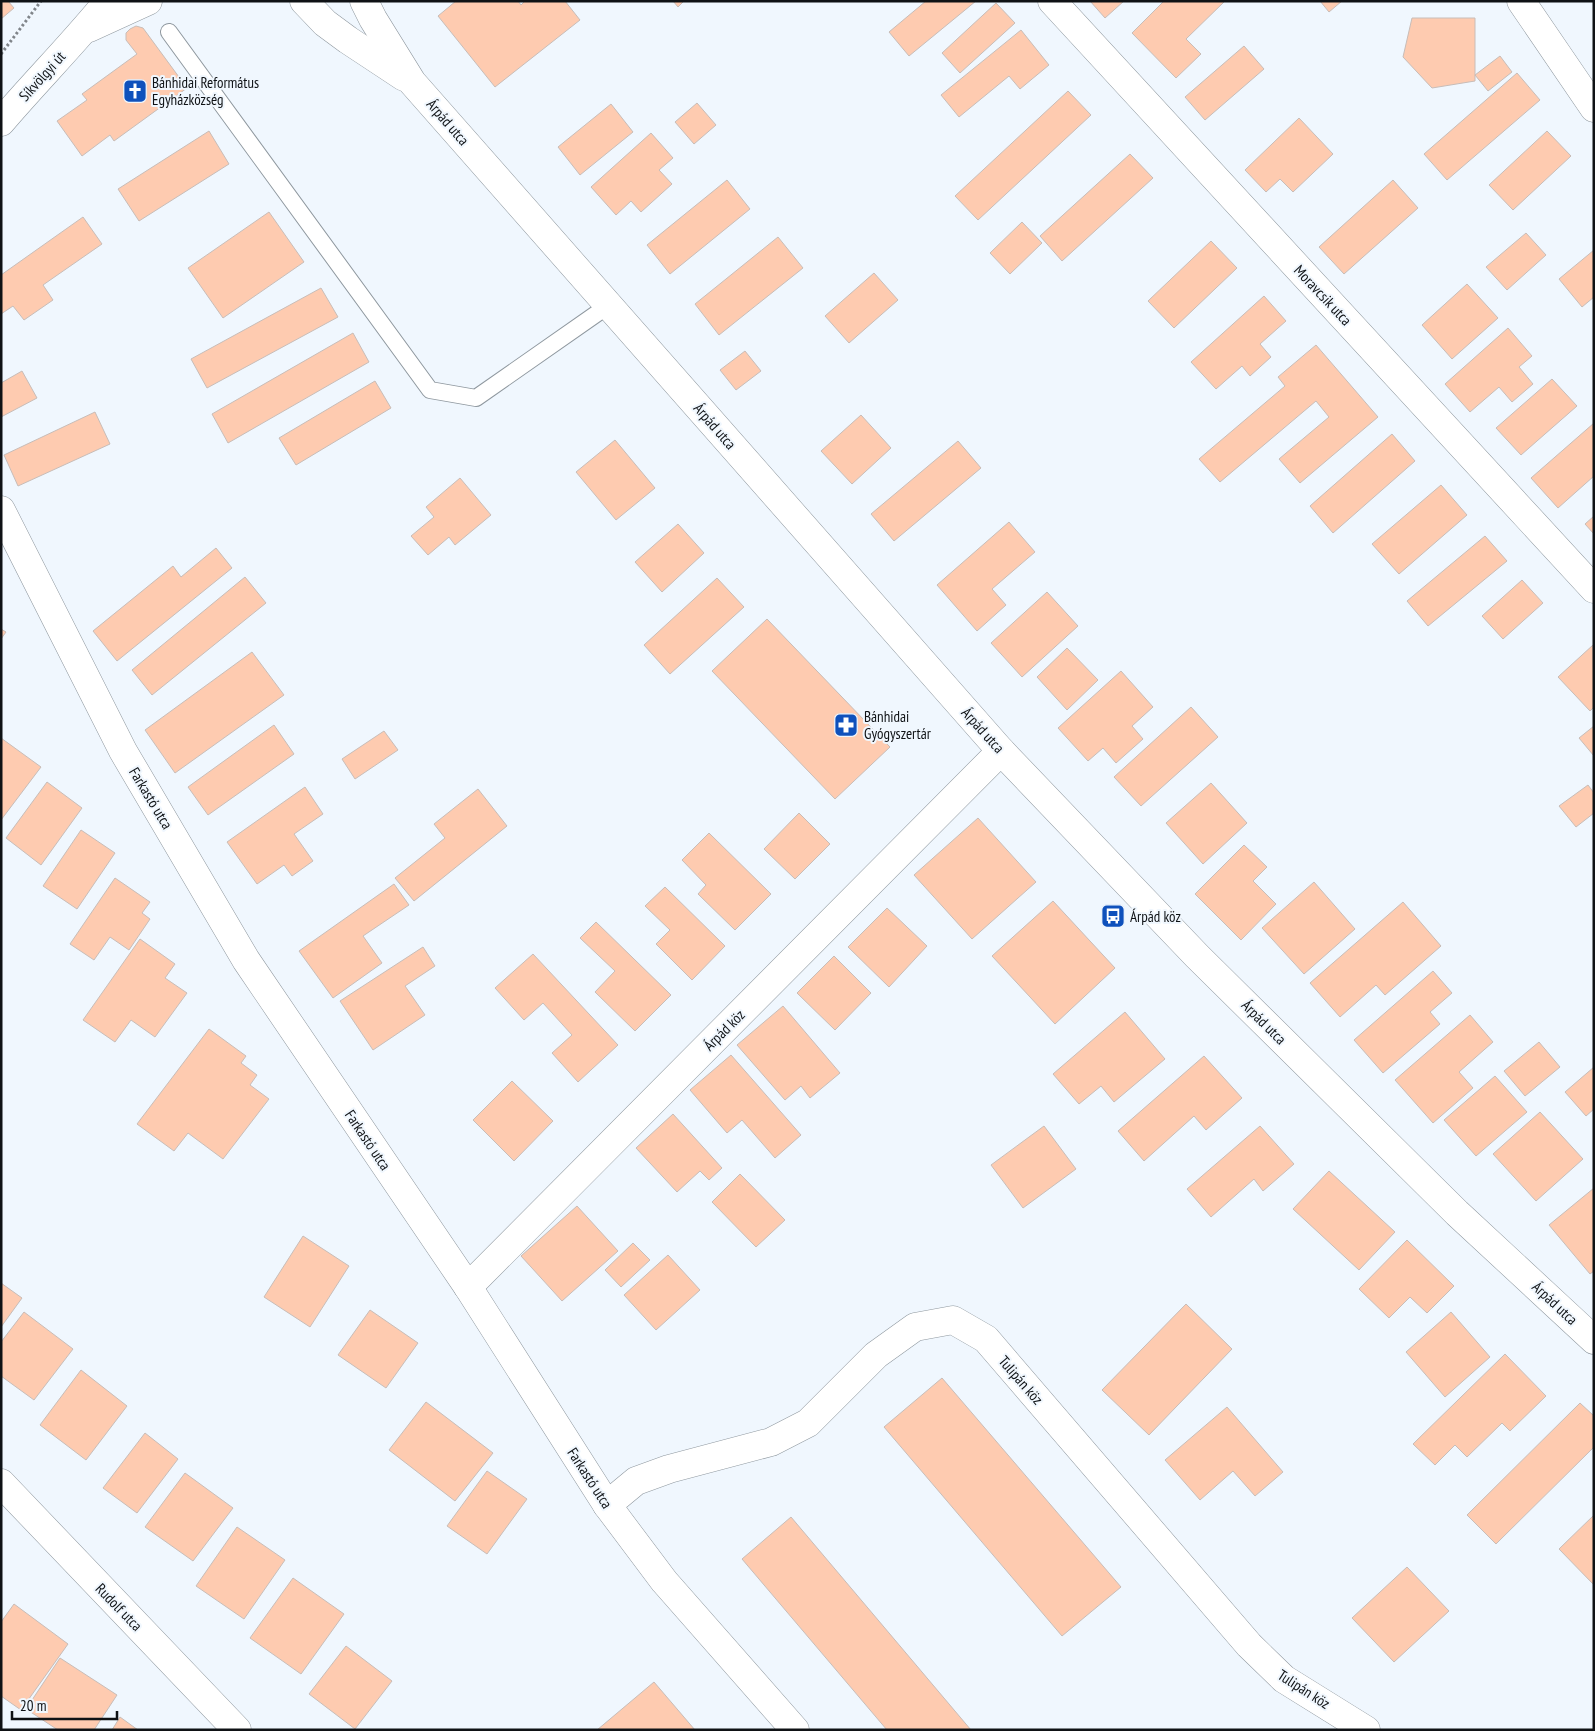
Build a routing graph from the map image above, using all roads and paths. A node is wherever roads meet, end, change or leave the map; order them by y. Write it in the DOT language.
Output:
graph roads {
  1 [pos="41,1"];
  2 [pos="108,1"];
  3 [pos="148,1"];
  4 [pos="304,1"];
  5 [pos="364,1"];
  6 [pos="1052,1"];
  7 [pos="1521,1"];
  8 [pos="83,31"];
  9 [pos="169,32"];
  10 [pos="1,54"];
  11 [pos="412,82"];
  12 [pos="1594,108"];
  13 [pos="1,122"];
  14 [pos="609,305"];
  15 [pos="1,510"];
  16 [pos="1594,589"];
  17 [pos="1001,751"];
  18 [pos="468,1287"];
  19 [pos="1594,1340"];
  20 [pos="1,1484"];
  21 [pos="607,1505"];
  22 [pos="237,1730"];
  23 [pos="796,1730"];
  24 [pos="1366,1730"];
  1 -- 10 [label="path"];
  2 -- 8 [label="street, Síkvölgyi út"];
  3 -- 8 [label="street, Síkvölgyi út"];
  4 -- 11 [label="street, Árpád utca"];
  5 -- 11 [label="street, Árpád utca"];
  6 -- 16 [label="street, Moravcsik utca"];
  7 -- 12 [label="street"];
  8 -- 13 [label="street, Síkvölgyi út"];
  9 -- 14 [label="lane"];
  11 -- 14 [label="street, Árpád utca"];
  14 -- 17 [label="street, Árpád utca"];
  15 -- 18 [label="street, Farkastó utca"];
  17 -- 18 [label="street, Árpád köz"];
  17 -- 19 [label="street, Árpád utca"];
  18 -- 21 [label="street, Farkastó utca"];
  20 -- 22 [label="street, Rudolf utca"];
  21 -- 23 [label="street, Farkastó utca"];
  21 -- 24 [label="street, Tulipán köz"];
}
